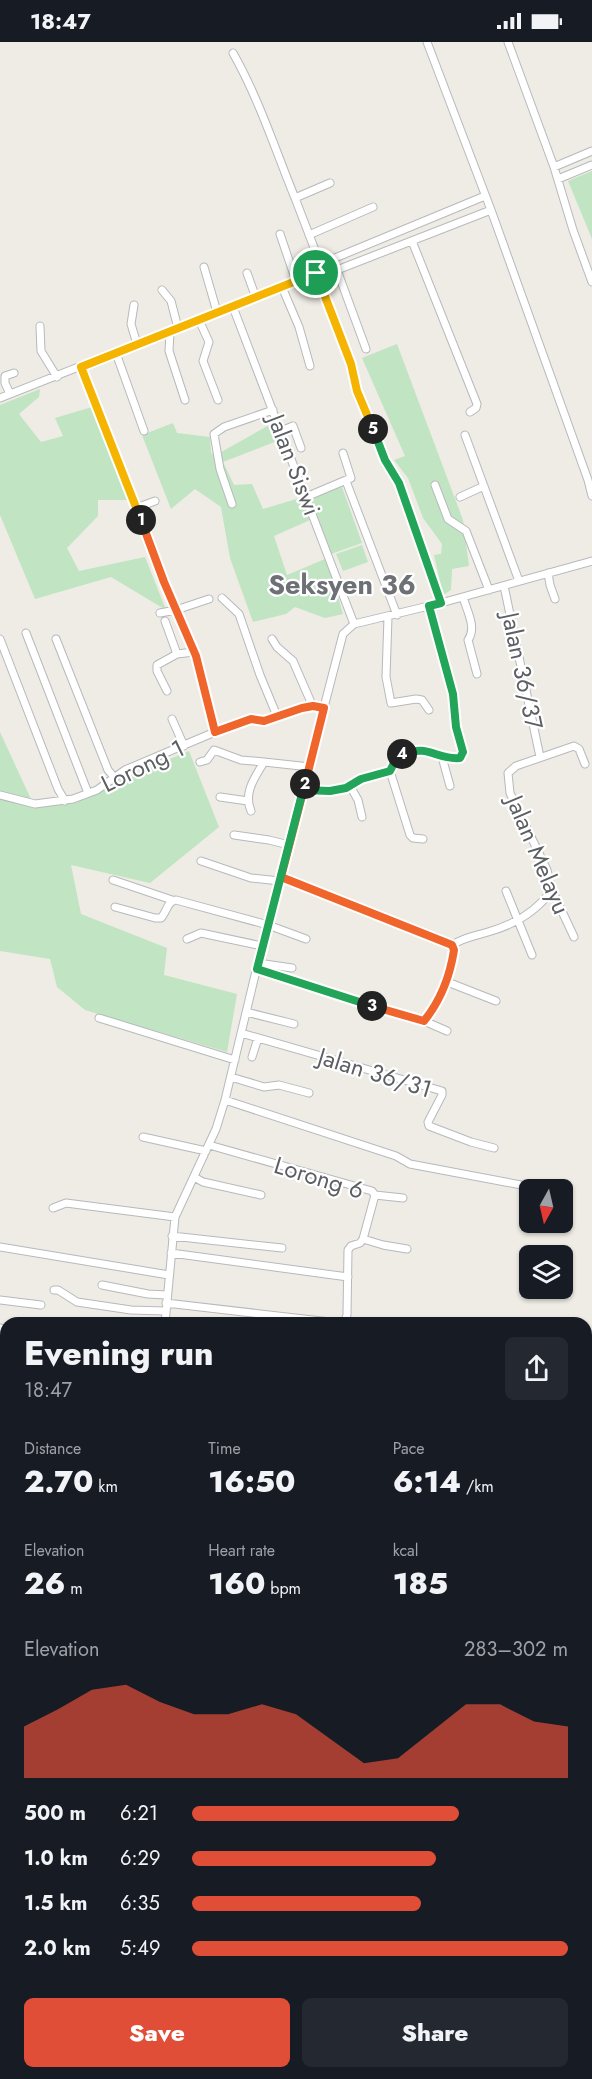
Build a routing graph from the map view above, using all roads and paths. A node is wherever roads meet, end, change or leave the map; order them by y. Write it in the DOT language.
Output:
graph roads {
  1 [pos="427,42"];
  2 [pos="508,42"];
  3 [pos="233,53"];
  4 [pos="592,151"];
  5 [pos="568,161"];
  6 [pos="592,165"];
  7 [pos="554,167"];
  8 [pos="574,172"];
  9 [pos="558,179"];
  10 [pos="330,183"];
  11 [pos="485,196"];
  12 [pos="295,198"];
  13 [pos="467,204"];
  14 [pos="373,207"];
  15 [pos="491,210"];
  16 [pos="472,217"];
  17 [pos="280,234"];
  18 [pos="309,236"];
  19 [pos="412,241"];
  20 [pos="204,267"];
  21 [pos="337,270"];
  22 [pos="320,272"];
  23 [pos="247,273"];
  24 [pos="296,281"];
  25 [pos="592,282"];
  26 [pos="282,287"];
  27 [pos="162,290"];
  28 [pos="256,298"];
  29 [pos="134,305"];
  30 [pos="233,307"];
  31 [pos="217,312"];
  32 [pos="199,320"];
  33 [pos="40,326"];
  34 [pos="178,328"];
  35 [pos="170,332"];
  36 [pos="137,345"];
  37 [pos="366,349"];
  38 [pos="116,353"];
  39 [pos="310,366"];
  40 [pos="81,367"];
  41 [pos="14,373"];
  42 [pos="57,377"];
  43 [pos="10,394"];
  44 [pos="0,398"];
  45 [pos="185,400"];
  46 [pos="218,400"];
  47 [pos="273,410"];
  48 [pos="470,412"];
  49 [pos="144,431"];
  50 [pos="281,431"];
  51 [pos="465,435"];
  52 [pos="301,448"];
  53 [pos="343,453"];
  54 [pos="346,481"];
  55 [pos="435,485"];
  56 [pos="484,486"];
  57 [pos="592,496"];
  58 [pos="306,497"];
  59 [pos="460,497"];
  60 [pos="155,501"];
  61 [pos="232,504"];
  62 [pos="136,508"];
  63 [pos="592,561"];
  64 [pos="548,573"];
  65 [pos="519,581"];
  66 [pos="504,586"];
  67 [pos="489,590"];
  68 [pos="463,597"];
  69 [pos="222,598"];
  70 [pos="209,599"];
  71 [pos="555,599"];
  72 [pos="441,603"];
  73 [pos="429,606"];
  74 [pos="176,610"];
  75 [pos="160,612"];
  76 [pos="397,615"];
  77 [pos="388,617"];
  78 [pos="165,621"];
  79 [pos="354,624"];
  80 [pos="26,633"];
  81 [pos="0,639"];
  82 [pos="56,639"];
  83 [pos="272,639"];
  84 [pos="194,652"];
  85 [pos="177,654"];
  86 [pos="477,674"];
  87 [pos="167,691"];
  88 [pos="313,706"];
  89 [pos="324,708"];
  90 [pos="429,710"];
  91 [pos="277,716"];
  92 [pos="171,719"];
  93 [pos="215,732"];
  94 [pos="183,746"];
  95 [pos="442,757"];
  96 [pos="540,757"];
  97 [pos="201,762"];
  98 [pos="264,762"];
  99 [pos="585,764"];
  100 [pos="309,767"];
  101 [pos="390,771"];
  102 [pos="114,777"];
  103 [pos="350,786"];
  104 [pos="450,786"];
  105 [pos="303,790"];
  106 [pos="88,793"];
  107 [pos="0,795"];
  108 [pos="220,797"];
  109 [pos="65,801"];
  110 [pos="248,801"];
  111 [pos="251,811"];
  112 [pos="362,817"];
  113 [pos="234,835"];
  114 [pos="423,839"];
  115 [pos="289,844"];
  116 [pos="201,861"];
  117 [pos="280,879"];
  118 [pos="113,880"];
  119 [pos="506,891"];
  120 [pos="552,895"];
  121 [pos="172,900"];
  122 [pos="115,907"];
  123 [pos="518,920"];
  124 [pos="268,925"];
  125 [pos="574,937"];
  126 [pos="187,939"];
  127 [pos="306,939"];
  128 [pos="452,945"];
  129 [pos="262,946"];
  130 [pos="532,955"];
  131 [pos="258,966"];
  132 [pos="292,968"];
  133 [pos="447,980"];
  134 [pos="496,1001"];
  135 [pos="246,1012"];
  136 [pos="99,1018"];
  137 [pos="424,1021"];
  138 [pos="294,1024"];
  139 [pos="447,1031"];
  140 [pos="241,1033"];
  141 [pos="258,1038"];
  142 [pos="252,1058"];
  143 [pos="235,1060"];
  144 [pos="231,1077"];
  145 [pos="309,1093"];
  146 [pos="225,1100"];
  147 [pos="143,1137"];
  148 [pos="208,1148"];
  149 [pos="494,1148"];
  150 [pos="194,1177"];
  151 [pos="519,1184"];
  152 [pos="261,1195"];
  153 [pos="375,1195"];
  154 [pos="403,1198"];
  155 [pos="53,1208"];
  156 [pos="175,1217"];
  157 [pos="172,1236"];
  158 [pos="363,1239"];
  159 [pos="0,1247"];
  160 [pos="282,1248"];
  161 [pos="407,1249"];
  162 [pos="171,1253"];
  163 [pos="169,1275"];
  164 [pos="348,1277"];
  165 [pos="102,1285"];
  166 [pos="54,1290"];
  167 [pos="0,1299"];
  168 [pos="166,1299"];
  169 [pos="41,1305"];
  170 [pos="165,1311"];
  171 [pos="165,1317"];
  172 [pos="296,1317"];
  173 [pos="346,1317"];
  1 -- 11 [label="street"];
  2 -- 7 [label="street"];
  3 -- 12 [label="street"];
  4 -- 5 [label="street"];
  5 -- 7 [label="street"];
  5 -- 8 [label="street"];
  6 -- 8 [label="street"];
  7 -- 9 [label="street"];
  8 -- 9 [label="street"];
  9 -- 25 [label="street"];
  10 -- 12 [label="street"];
  11 -- 13 [label="street"];
  11 -- 15 [label="street"];
  12 -- 18 [label="street"];
  13 -- 16 [label="street"];
  13 -- 22 [label="street"];
  14 -- 18 [label="street"];
  15 -- 16 [label="street"];
  15 -- 57 [label="street"];
  16 -- 19 [label="street"];
  17 -- 24 [label="street"];
  18 -- 22 [label="street"];
  19 -- 21 [label="street"];
  19 -- 48 [label="street"];
  20 -- 31 [label="street"];
  21 -- 22 [label="street"];
  21 -- 37 [label="street"];
  22 -- 24 [label="street"];
  22 -- 72 [label="street"];
  23 -- 28 [label="street"];
  24 -- 26 [label="street"];
  26 -- 28 [label="street"];
  26 -- 39 [label="street"];
  27 -- 34 [label="street"];
  28 -- 30 [label="street"];
  29 -- 36 [label="street"];
  30 -- 31 [label="street"];
  30 -- 47 [label="street, Jalan Siswi"];
  31 -- 32 [label="street"];
  32 -- 34 [label="street"];
  32 -- 46 [label="street"];
  33 -- 42 [label="street"];
  34 -- 35 [label="street"];
  35 -- 36 [label="street"];
  35 -- 45 [label="street"];
  36 -- 38 [label="street"];
  38 -- 40 [label="street"];
  38 -- 49 [label="street"];
  40 -- 42 [label="street"];
  40 -- 62 [label="street"];
  41 -- 43 [label="street"];
  42 -- 43 [label="street"];
  43 -- 44 [label="street"];
  47 -- 50 [label="street, Jalan Siswi"];
  47 -- 61 [label="street"];
  50 -- 52 [label="street"];
  50 -- 58 [label="street, Jalan Siswi"];
  51 -- 56 [label="street"];
  53 -- 54 [label="street"];
  54 -- 58 [label="street"];
  54 -- 76 [label="street"];
  55 -- 67 [label="street"];
  56 -- 59 [label="street"];
  56 -- 65 [label="street"];
  58 -- 79 [label="street, Jalan Siswi"];
  60 -- 62 [label="street"];
  62 -- 74 [label="street"];
  63 -- 64 [label="street"];
  64 -- 65 [label="street"];
  64 -- 71 [label="street"];
  65 -- 66 [label="street"];
  66 -- 67 [label="street"];
  66 -- 96 [label="street, Jalan 36/37"];
  67 -- 68 [label="street"];
  68 -- 72 [label="street"];
  68 -- 86 [label="street"];
  69 -- 91 [label="street"];
  70 -- 74 [label="street"];
  72 -- 73 [label="street"];
  73 -- 76 [label="street"];
  73 -- 95 [label="street"];
  74 -- 75 [label="street"];
  74 -- 84 [label="street"];
  76 -- 77 [label="street"];
  77 -- 79 [label="street"];
  77 -- 90 [label="street"];
  78 -- 85 [label="street"];
  79 -- 89 [label="street"];
  80 -- 106 [label="street"];
  81 -- 109 [label="street"];
  82 -- 102 [label="street"];
  83 -- 88 [label="street"];
  84 -- 85 [label="street"];
  84 -- 93 [label="street"];
  85 -- 87 [label="street"];
  88 -- 89 [label="street, Lorong 1"];
  88 -- 91 [label="street, Lorong 1"];
  89 -- 100 [label="street"];
  91 -- 93 [label="street, Lorong 1"];
  92 -- 94 [label="street"];
  93 -- 94 [label="street, Lorong 1"];
  94 -- 102 [label="street, Lorong 1"];
  95 -- 101 [label="street"];
  95 -- 104 [label="street"];
  96 -- 99 [label="street"];
  96 -- 120 [label="street, Jalan Melayu"];
  97 -- 98 [label="street"];
  98 -- 100 [label="street"];
  98 -- 110 [label="street"];
  100 -- 105 [label="street"];
  101 -- 103 [label="street"];
  101 -- 114 [label="street"];
  102 -- 106 [label="street, Lorong 1"];
  103 -- 105 [label="street"];
  103 -- 112 [label="street"];
  105 -- 115 [label="street"];
  106 -- 109 [label="street, Lorong 1"];
  107 -- 109 [label="street, Lorong 1"];
  108 -- 110 [label="street"];
  110 -- 111 [label="street"];
  113 -- 115 [label="street"];
  115 -- 117 [label="street"];
  116 -- 117 [label="street"];
  117 -- 124 [label="street"];
  117 -- 128 [label="street"];
  118 -- 121 [label="street"];
  119 -- 123 [label="street"];
  120 -- 123 [label="street"];
  120 -- 125 [label="street, Jalan Melayu"];
  121 -- 122 [label="street"];
  121 -- 124 [label="street"];
  123 -- 128 [label="street"];
  123 -- 130 [label="street"];
  124 -- 127 [label="street"];
  124 -- 129 [label="street"];
  126 -- 129 [label="street"];
  128 -- 133 [label="street"];
  129 -- 131 [label="street"];
  131 -- 132 [label="street"];
  131 -- 135 [label="street"];
  131 -- 137 [label="street"];
  133 -- 134 [label="street"];
  133 -- 137 [label="street"];
  135 -- 138 [label="street"];
  135 -- 140 [label="street"];
  136 -- 143 [label="street"];
  137 -- 139 [label="street"];
  140 -- 141 [label="street, Jalan 36/31"];
  140 -- 143 [label="street"];
  141 -- 142 [label="street"];
  141 -- 149 [label="street, Jalan 36/31"];
  143 -- 144 [label="street"];
  144 -- 145 [label="street"];
  144 -- 146 [label="street"];
  146 -- 148 [label="street"];
  146 -- 151 [label="street"];
  147 -- 148 [label="street, Lorong 6"];
  148 -- 150 [label="street"];
  148 -- 153 [label="street, Lorong 6"];
  150 -- 152 [label="street"];
  150 -- 156 [label="street"];
  153 -- 154 [label="street"];
  153 -- 158 [label="street, Lorong 6"];
  155 -- 156 [label="street"];
  156 -- 157 [label="street"];
  157 -- 160 [label="street"];
  157 -- 162 [label="street"];
  158 -- 161 [label="street"];
  158 -- 164 [label="street, Lorong 6"];
  159 -- 163 [label="street"];
  162 -- 163 [label="street"];
  162 -- 164 [label="street"];
  163 -- 168 [label="street"];
  164 -- 173 [label="street"];
  165 -- 168 [label="street"];
  166 -- 170 [label="street"];
  167 -- 169 [label="street"];
  168 -- 170 [label="street"];
  168 -- 172 [label="street"];
  170 -- 171 [label="street"];
}
